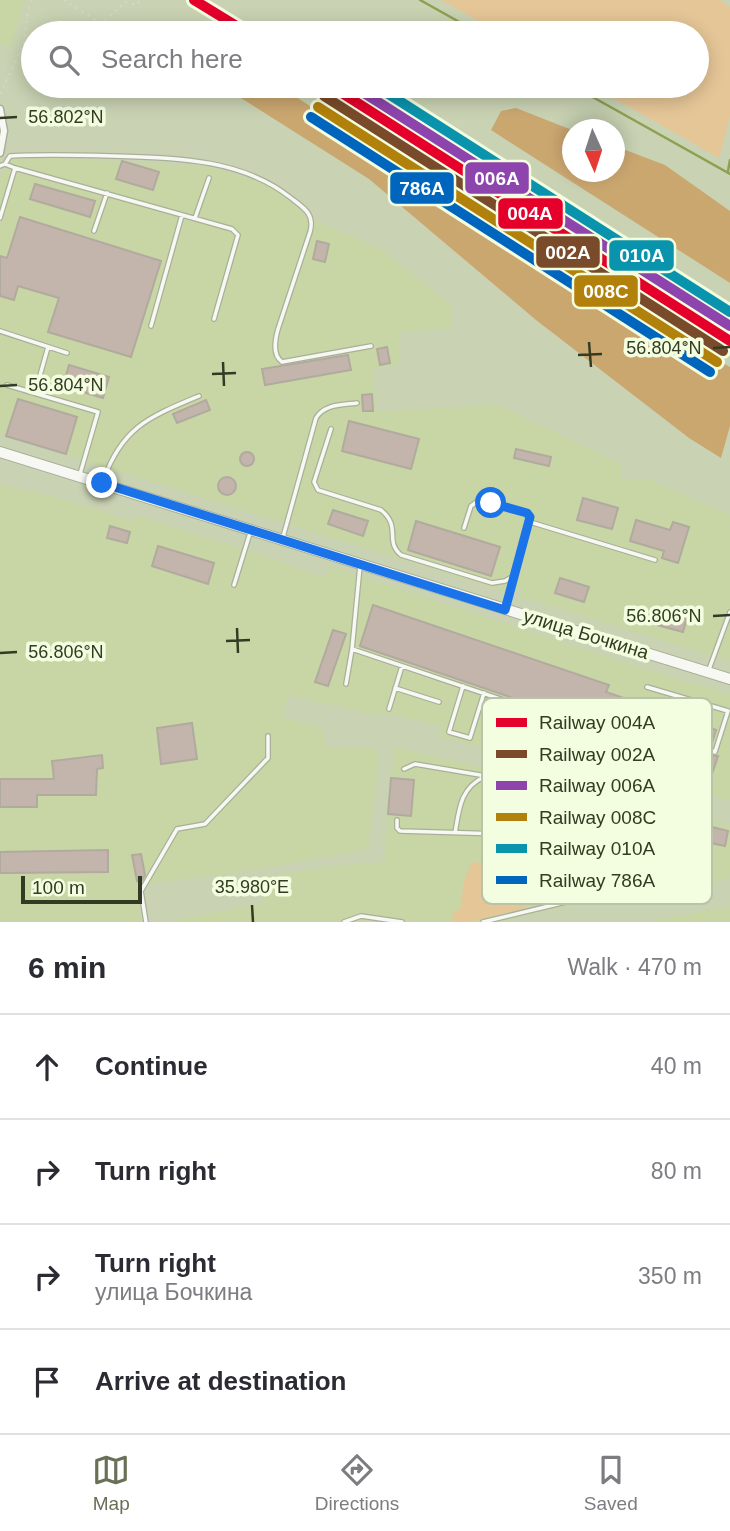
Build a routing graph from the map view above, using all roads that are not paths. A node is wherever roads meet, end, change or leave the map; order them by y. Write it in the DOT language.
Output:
graph roads {
  1 [pos="1,114"];
  2 [pos="0,153"];
  3 [pos="3,165"];
  4 [pos="15,167"];
  5 [pos="209,178"];
  6 [pos="107,193"];
  7 [pos="182,215"];
  8 [pos="0,218"];
  9 [pos="195,218"];
  10 [pos="94,231"];
  11 [pos="214,319"];
  12 [pos="151,326"];
  13 [pos="0,331"];
  14 [pos="371,346"];
  15 [pos="48,347"];
  16 [pos="67,353"];
  17 [pos="7,385"];
  18 [pos="35,393"];
  19 [pos="199,396"];
  20 [pos="357,403"];
  21 [pos="331,429"];
  22 [pos="0,452"];
  23 [pos="79,476"];
  24 [pos="102,483"];
  25 [pos="530,522"];
  26 [pos="464,528"];
  27 [pos="251,529"];
  28 [pos="282,539"];
  29 [pos="655,560"];
  30 [pos="361,564"];
  31 [pos="515,575"];
  32 [pos="234,584"];
  33 [pos="505,610"];
  34 [pos="730,612"];
  35 [pos="724,627"];
  36 [pos="730,629"];
  37 [pos="352,649"];
  38 [pos="402,666"];
  39 [pos="708,671"];
  40 [pos="730,679"];
  41 [pos="346,684"];
  42 [pos="463,686"];
  43 [pos="647,687"];
  44 [pos="395,688"];
  45 [pos="484,693"];
  46 [pos="482,698"];
  47 [pos="499,698"];
  48 [pos="684,698"];
  49 [pos="482,699"];
  50 [pos="439,702"];
  51 [pos="712,706"];
  52 [pos="389,709"];
  53 [pos="268,736"];
  54 [pos="712,751"];
  55 [pos="404,769"];
  56 [pos="482,775"];
  57 [pos="482,779"];
  58 [pos="397,820"];
  59 [pos="455,833"];
  60 [pos="482,834"];
  61 [pos="557,904"];
  62 [pos="146,922"];
  63 [pos="344,922"];
  64 [pos="402,922"];
  65 [pos="483,922"];
  1 -- 2 [label="street"];
  3 -- 4 [label="lane"];
  3 -- 14 [label="lane"];
  4 -- 6 [label="lane"];
  4 -- 8 [label="lane"];
  5 -- 9 [label="lane"];
  6 -- 7 [label="lane"];
  6 -- 10 [label="lane"];
  7 -- 9 [label="lane"];
  7 -- 12 [label="lane"];
  9 -- 11 [label="lane"];
  13 -- 15 [label="lane"];
  15 -- 16 [label="lane"];
  15 -- 18 [label="lane"];
  17 -- 18 [label="lane"];
  18 -- 23 [label="lane"];
  19 -- 24 [label="lane"];
  20 -- 28 [label="lane"];
  21 -- 31 [label="lane"];
  22 -- 23 [label="street, улица Бочкина"];
  23 -- 24 [label="street, улица Бочкина"];
  24 -- 27 [label="street, улица Бочкина"];
  25 -- 26 [label="lane"];
  25 -- 29 [label="lane"];
  25 -- 31 [label="lane"];
  27 -- 28 [label="street, улица Бочкина"];
  27 -- 32 [label="lane"];
  28 -- 30 [label="street, улица Бочкина"];
  30 -- 33 [label="street, улица Бочкина"];
  30 -- 37 [label="lane"];
  31 -- 33 [label="lane"];
  33 -- 39 [label="street, улица Бочкина"];
  34 -- 35 [label="lane"];
  35 -- 36 [label="lane"];
  35 -- 39 [label="lane"];
  37 -- 38 [label="lane"];
  37 -- 41 [label="lane"];
  38 -- 42 [label="lane"];
  38 -- 44 [label="lane"];
  39 -- 40 [label="street, улица Бочкина"];
  42 -- 45 [label="lane"];
  42 -- 49 [label="lane"];
  43 -- 48 [label="lane"];
  44 -- 50 [label="lane"];
  44 -- 52 [label="lane"];
  45 -- 46 [label="lane"];
  45 -- 47 [label="lane"];
  51 -- 54 [label="lane"];
  53 -- 62 [label="lane"];
  55 -- 56 [label="lane"];
  57 -- 59 [label="lane"];
  58 -- 59 [label="lane"];
  59 -- 60 [label="lane"];
  61 -- 65 [label="lane"];
  63 -- 64 [label="lane"];
}
